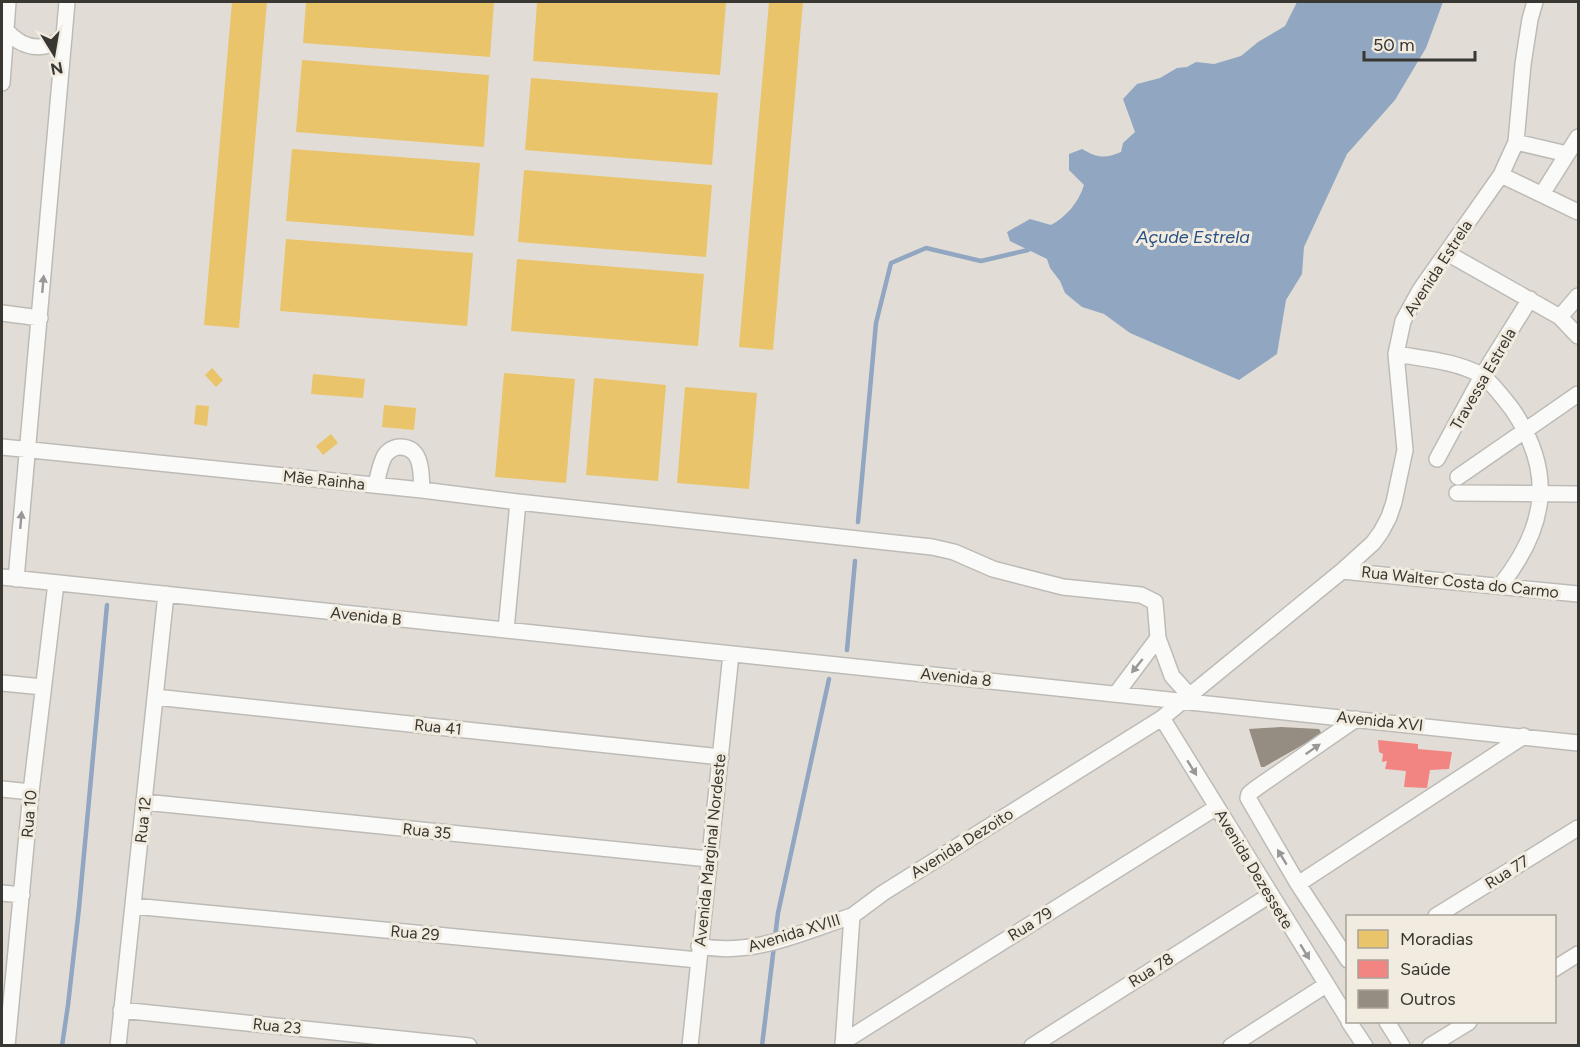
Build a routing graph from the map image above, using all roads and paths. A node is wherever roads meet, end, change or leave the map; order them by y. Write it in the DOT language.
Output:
graph roads {
  1 [pos="8,2"];
  2 [pos="67,2"];
  3 [pos="1535,2"];
  4 [pos="6,30"];
  5 [pos="64,38"];
  6 [pos="2,83"];
  7 [pos="1578,136"];
  8 [pos="1516,142"];
  9 [pos="1567,154"];
  10 [pos="1501,175"];
  11 [pos="1542,194"];
  12 [pos="1578,212"];
  13 [pos="1448,253"];
  14 [pos="1578,296"];
  15 [pos="1530,299"];
  16 [pos="2,313"];
  17 [pos="1560,317"];
  18 [pos="40,318"];
  19 [pos="1578,336"];
  20 [pos="1396,354"];
  21 [pos="1482,376"];
  22 [pos="1578,394"];
  23 [pos="1524,430"];
  24 [pos="2,447"];
  25 [pos="28,449"];
  26 [pos="1437,459"];
  27 [pos="1458,477"];
  28 [pos="376,485"];
  29 [pos="422,490"];
  30 [pos="1457,494"];
  31 [pos="1542,494"];
  32 [pos="1578,494"];
  33 [pos="518,501"];
  34 [pos="1342,571"];
  35 [pos="9,578"];
  36 [pos="56,583"];
  37 [pos="1500,586"];
  38 [pos="166,594"];
  39 [pos="1578,594"];
  40 [pos="506,630"];
  41 [pos="1158,638"];
  42 [pos="731,654"];
  43 [pos="2,683"];
  44 [pos="43,687"];
  45 [pos="1116,694"];
  46 [pos="155,697"];
  47 [pos="1185,698"];
  48 [pos="1162,718"];
  49 [pos="1356,719"];
  50 [pos="1524,736"];
  51 [pos="1578,743"];
  52 [pos="720,757"];
  53 [pos="2,789"];
  54 [pos="31,792"];
  55 [pos="144,802"];
  56 [pos="1217,807"];
  57 [pos="1578,828"];
  58 [pos="709,859"];
  59 [pos="1298,884"];
  60 [pos="2,893"];
  61 [pos="22,895"];
  62 [pos="1270,895"];
  63 [pos="133,906"];
  64 [pos="1438,915"];
  65 [pos="852,916"];
  66 [pos="699,953"];
  67 [pos="1578,954"];
  68 [pos="1346,958"];
  69 [pos="1556,968"];
  70 [pos="1326,985"];
  71 [pos="7,1002"];
  72 [pos="122,1010"];
  73 [pos="1346,1017"];
  74 [pos="1350,1023"];
  75 [pos="1388,1023"];
  76 [pos="1467,1023"];
  77 [pos="843,1044"];
  78 [pos="7,1046"];
  79 [pos="118,1046"];
  80 [pos="469,1046"];
  81 [pos="690,1046"];
  82 [pos="1032,1046"];
  83 [pos="1231,1046"];
  84 [pos="1365,1046"];
  85 [pos="1402,1046"];
  86 [pos="1430,1046"];
  1 -- 4 [label="street"];
  2 -- 5 [label="street"];
  3 -- 8 [label="street, Avenida Estrela"];
  4 -- 5 [label="street"];
  4 -- 6 [label="street"];
  18 -- 5 [label="street, one-way"];
  7 -- 9 [label="street"];
  8 -- 9 [label="street"];
  8 -- 10 [label="street, Avenida Estrela"];
  9 -- 11 [label="street"];
  10 -- 11 [label="street"];
  10 -- 13 [label="street, Avenida Estrela"];
  11 -- 12 [label="street"];
  13 -- 15 [label="street"];
  13 -- 20 [label="street, Avenida Estrela"];
  14 -- 17 [label="street"];
  15 -- 17 [label="street"];
  15 -- 21 [label="street, Travessa Estrela"];
  16 -- 18 [label="street"];
  17 -- 19 [label="street"];
  18 -- 25 [label="street"];
  20 -- 21 [label="street"];
  20 -- 34 [label="street, Avenida Estrela"];
  21 -- 23 [label="street"];
  21 -- 26 [label="street, Travessa Estrela"];
  22 -- 23 [label="street"];
  23 -- 27 [label="street"];
  23 -- 31 [label="street"];
  24 -- 25 [label="street, Mãe Rainha"];
  25 -- 28 [label="street, Mãe Rainha"];
  35 -- 25 [label="street, one-way"];
  28 -- 29 [label="street, Mãe Rainha"];
  28 -- 29 [label="street"];
  29 -- 33 [label="street, Mãe Rainha"];
  30 -- 31 [label="street"];
  31 -- 32 [label="street"];
  31 -- 37 [label="street"];
  33 -- 40 [label="street"];
  33 -- 41 [label="street, Mãe Rainha"];
  34 -- 37 [label="street, Rua Walter Costa do Carmo"];
  34 -- 47 [label="street, Avenida Estrela"];
  35 -- 36 [label="street, Avenida B"];
  36 -- 38 [label="street, Avenida B"];
  36 -- 44 [label="street, Rua 10"];
  37 -- 39 [label="street, Rua Walter Costa do Carmo"];
  38 -- 40 [label="street, Avenida B"];
  38 -- 46 [label="street, Rua 12"];
  40 -- 42 [label="street, Avenida B"];
  41 -- 45 [label="street, one-way"];
  41 -- 47 [label="street"];
  42 -- 45 [label="street, Avenida 8"];
  42 -- 52 [label="street, Avenida Marginal Nordeste"];
  43 -- 44 [label="street"];
  44 -- 54 [label="street, Rua 10"];
  45 -- 47 [label="street, Avenida 8"];
  46 -- 52 [label="street, Rua 41"];
  46 -- 55 [label="street, Rua 12"];
  47 -- 48 [label="street, Avenida Dezoito"];
  47 -- 49 [label="street, Avenida XVI"];
  48 -- 56 [label="street, Avenida Dezessete, one-way"];
  48 -- 65 [label="street, Avenida Dezoito"];
  49 -- 50 [label="street, Avenida XVI"];
  59 -- 49 [label="street, Avenida Dezessete, one-way"];
  50 -- 51 [label="street, Avenida XVI"];
  50 -- 59 [label="street"];
  52 -- 58 [label="street, Avenida Marginal Nordeste"];
  53 -- 54 [label="street"];
  54 -- 61 [label="street, Rua 10"];
  55 -- 58 [label="street, Rua 35"];
  55 -- 63 [label="street, Rua 12"];
  56 -- 62 [label="street, Avenida Dezessete"];
  56 -- 77 [label="street, Rua 79"];
  57 -- 64 [label="street, Rua 77"];
  58 -- 66 [label="street, Avenida Marginal Nordeste"];
  59 -- 68 [label="street, Avenida Dezessete"];
  60 -- 61 [label="street"];
  61 -- 71 [label="street, Rua 10"];
  62 -- 70 [label="street, Avenida Dezessete, one-way"];
  62 -- 82 [label="street, Rua 78"];
  63 -- 66 [label="street, Rua 29"];
  63 -- 72 [label="street, Rua 12"];
  65 -- 66 [label="street, Avenida XVIII"];
  65 -- 77 [label="street"];
  66 -- 81 [label="street, Avenida Marginal Nordeste"];
  67 -- 69 [label="street"];
  70 -- 73 [label="street, Avenida Dezessete"];
  70 -- 83 [label="street"];
  71 -- 78 [label="street, Rua 10"];
  72 -- 79 [label="street, Rua 12"];
  72 -- 80 [label="street, Rua 23"];
  74 -- 84 [label="street, Avenida Dezessete"];
  75 -- 85 [label="street"];
  76 -- 86 [label="street"];
}
